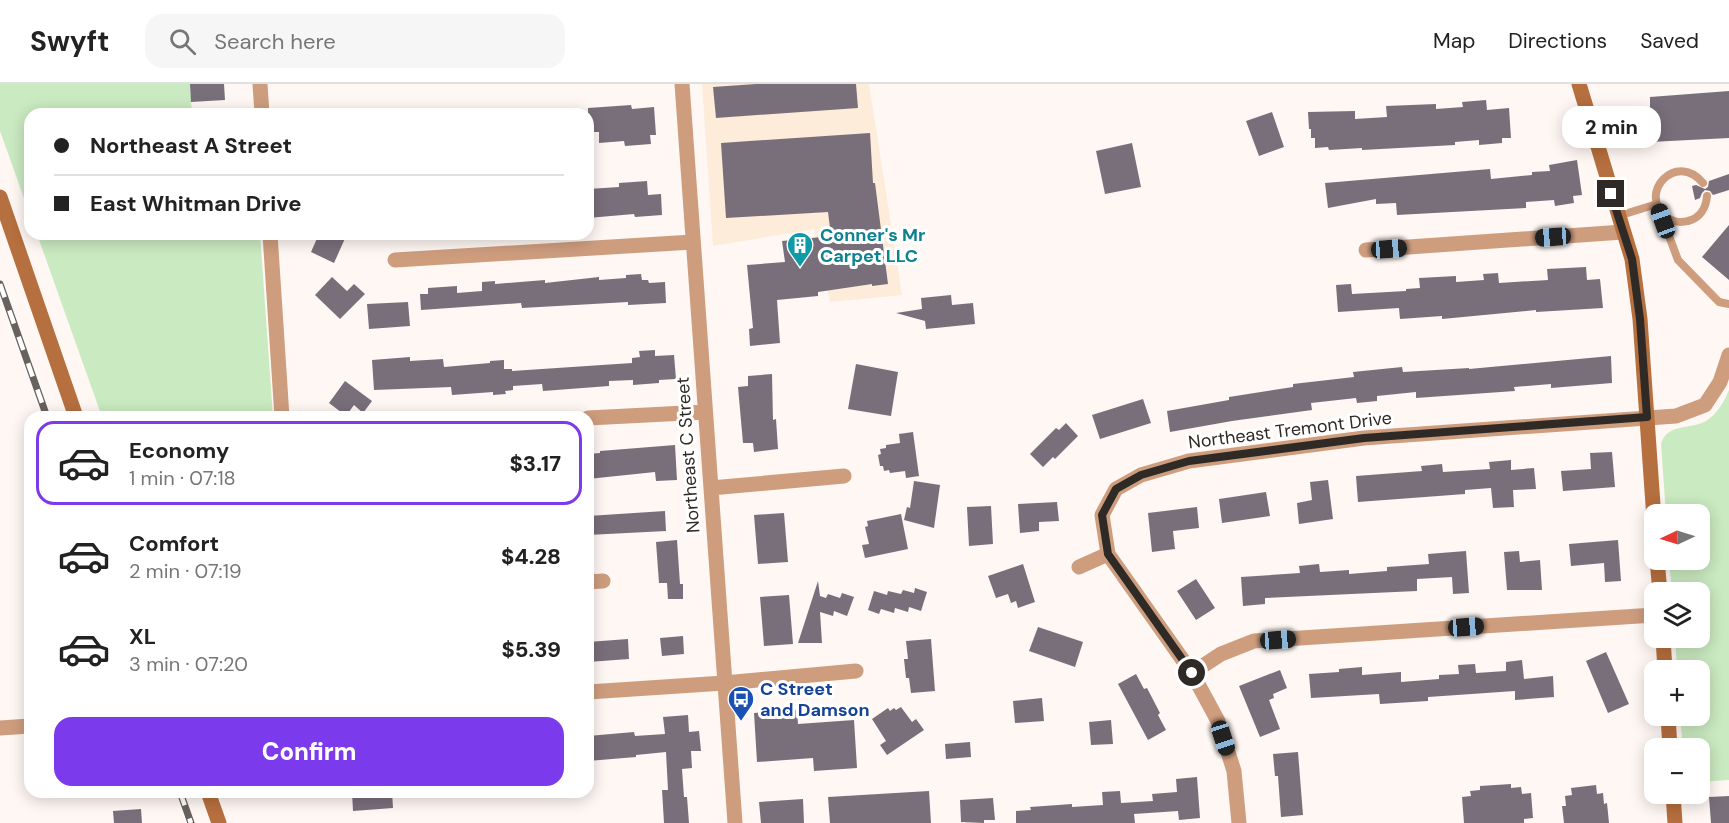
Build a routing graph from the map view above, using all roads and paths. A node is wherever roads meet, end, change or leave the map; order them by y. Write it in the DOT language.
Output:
graph roads {
  1 [pos="260,84"];
  2 [pos="682,84"];
  3 [pos="1579,84"];
  4 [pos="262,108"];
  5 [pos="1703,183"];
  6 [pos="1707,196"];
  7 [pos="0,197"];
  8 [pos="1657,204"];
  9 [pos="1618,216"];
  10 [pos="1623,232"];
  11 [pos="270,240"];
  12 [pos="693,242"];
  13 [pos="1366,250"];
  14 [pos="395,260"];
  15 [pos="1729,304"];
  16 [pos="1729,355"];
  17 [pos="74,411"];
  18 [pos="282,411"];
  19 [pos="705,411"];
  20 [pos="1647,417"];
  21 [pos="594,418"];
  22 [pos="844,476"];
  23 [pos="711,488"];
  24 [pos="1653,504"];
  25 [pos="1108,554"];
  26 [pos="1079,567"];
  27 [pos="1644,616"];
  28 [pos="856,671"];
  29 [pos="1192,673"];
  30 [pos="724,683"];
  31 [pos="594,692"];
  32 [pos="24,726"];
  33 [pos="0,728"];
  34 [pos="210,798"];
  35 [pos="1674,804"];
  36 [pos="219,823"];
  37 [pos="735,823"];
  38 [pos="1239,823"];
  39 [pos="1675,823"];
  1 -- 4 [label="street"];
  2 -- 12 [label="street, Northeast C Street"];
  3 -- 9 [label="main road"];
  5 -- 8 [label="lane"];
  6 -- 8 [label="lane"];
  7 -- 17 [label="main road"];
  8 -- 9 [label="lane"];
  8 -- 15 [label="lane"];
  9 -- 10 [label="main road"];
  10 -- 13 [label="street"];
  10 -- 20 [label="main road"];
  11 -- 18 [label="street"];
  12 -- 14 [label="street"];
  12 -- 19 [label="street, Northeast C Street"];
  16 -- 20 [label="street, Northeast Tremont Drive"];
  19 -- 21 [label="street"];
  19 -- 23 [label="street, Northeast C Street"];
  20 -- 24 [label="main road"];
  20 -- 25 [label="street, Northeast Tremont Drive"];
  22 -- 23 [label="street"];
  23 -- 30 [label="street, Northeast C Street"];
  25 -- 26 [label="street"];
  25 -- 29 [label="street"];
  27 -- 29 [label="street"];
  28 -- 30 [label="street"];
  29 -- 38 [label="street"];
  30 -- 31 [label="street"];
  30 -- 37 [label="street, Northeast C Street"];
  32 -- 33 [label="street"];
  34 -- 36 [label="main road"];
  35 -- 39 [label="main road"];
}
